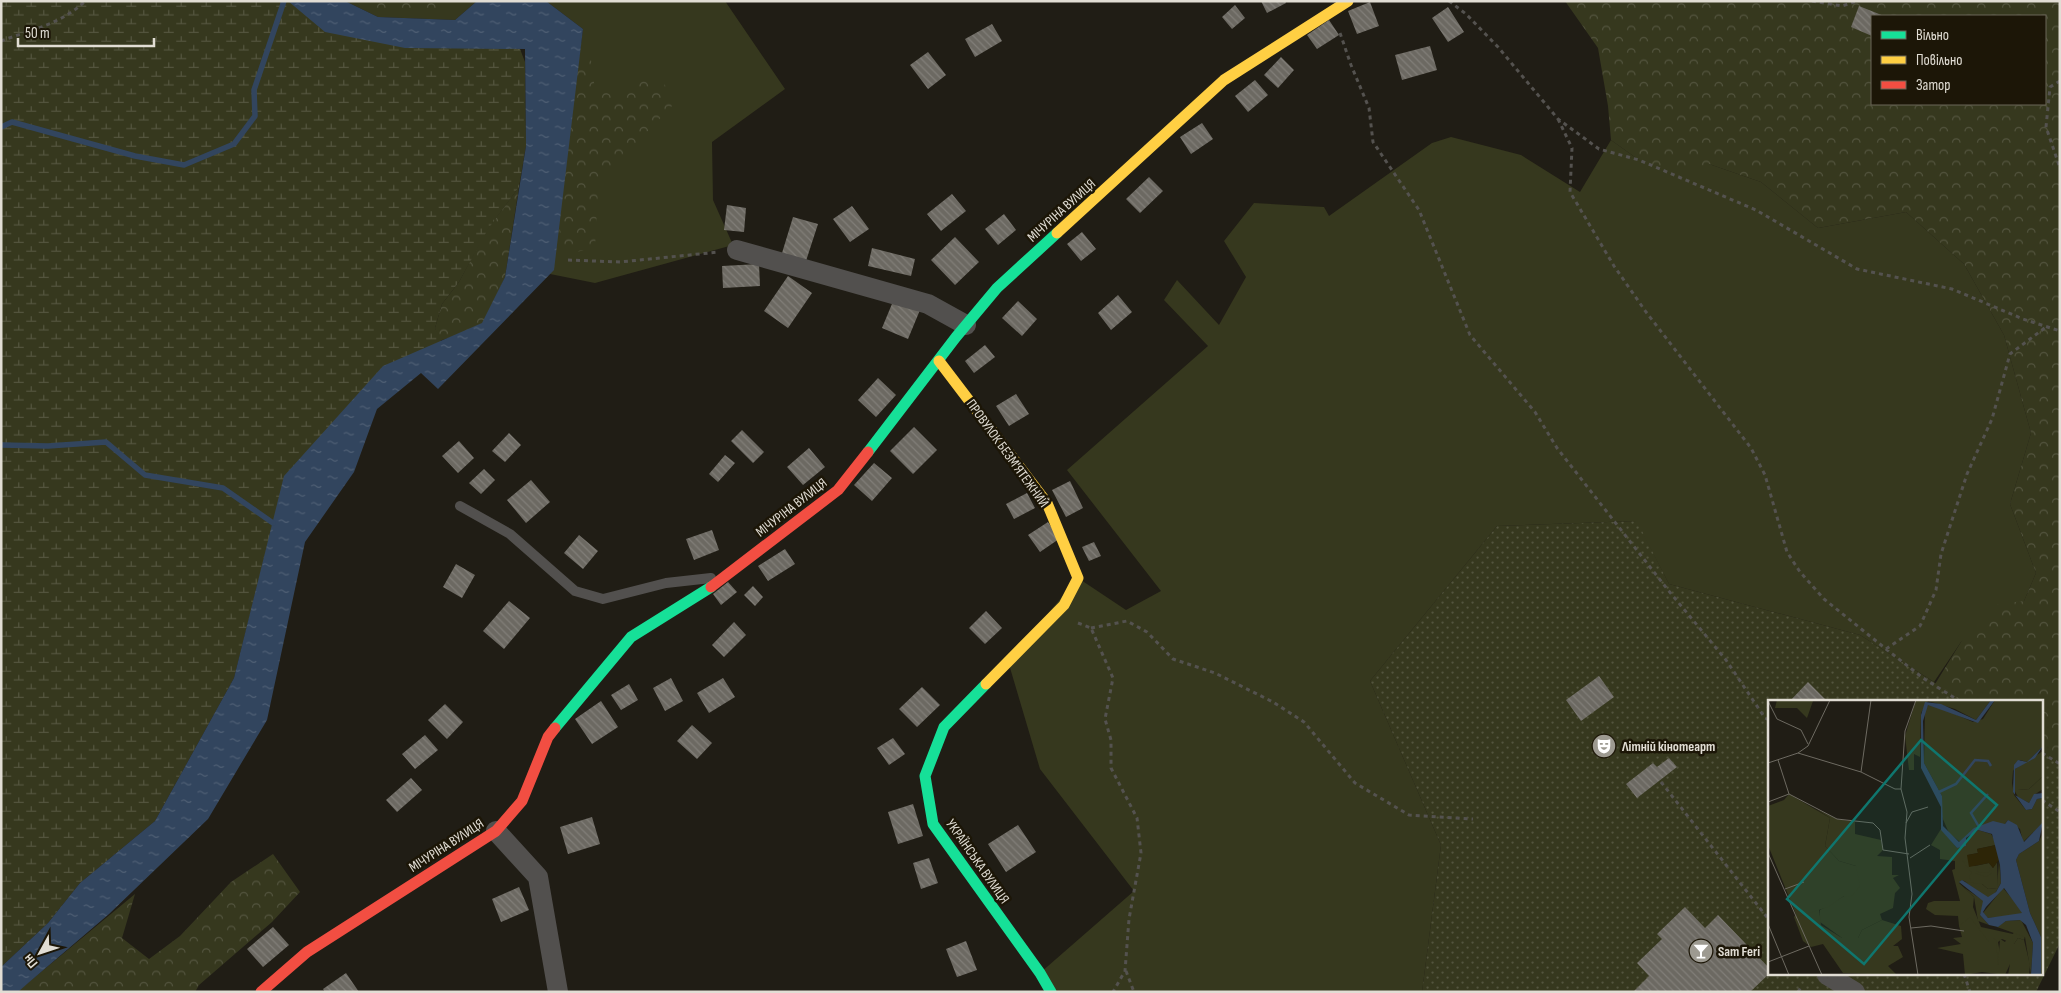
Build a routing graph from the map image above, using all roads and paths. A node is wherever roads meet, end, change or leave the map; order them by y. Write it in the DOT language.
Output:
graph roads {
  1 [pos="85,1"];
  2 [pos="1348,1"];
  3 [pos="1449,1"];
  4 [pos="1812,1"];
  5 [pos="1857,1"];
  6 [pos="1332,11"];
  7 [pos="1,41"];
  8 [pos="2060,81"];
  9 [pos="1558,119"];
  10 [pos="2060,168"];
  11 [pos="737,250"];
  12 [pos="568,260"];
  13 [pos="966,325"];
  14 [pos="2046,327"];
  15 [pos="2060,331"];
  16 [pos="940,361"];
  17 [pos="460,506"];
  18 [pos="724,577"];
  19 [pos="1064,605"];
  20 [pos="1071,624"];
  21 [pos="1090,628"];
  22 [pos="1886,649"];
  23 [pos="1957,700"];
  24 [pos="1768,719"];
  25 [pos="2044,754"];
  26 [pos="2060,764"];
  27 [pos="1661,782"];
  28 [pos="2044,801"];
  29 [pos="2060,812"];
  30 [pos="1473,819"];
  31 [pos="496,831"];
  32 [pos="1768,918"];
  33 [pos="1125,971"];
  34 [pos="1829,976"];
  35 [pos="1965,976"];
  36 [pos="1801,987"];
  37 [pos="261,992"];
  38 [pos="558,992"];
  39 [pos="1051,992"];
  40 [pos="1113,992"];
  41 [pos="1134,992"];
  42 [pos="1798,992"];
  43 [pos="1855,992"];
  44 [pos="1970,992"];
  1 -- 7 [label="path"];
  2 -- 6 [label="street, МІЧУРІНА ВУЛИЦЯ"];
  3 -- 9 [label="path"];
  4 -- 5 [label="path"];
  6 -- 13 [label="street, МІЧУРІНА ВУЛИЦЯ"];
  6 -- 24 [label="path"];
  8 -- 10 [label="path"];
  9 -- 14 [label="path"];
  9 -- 22 [label="path"];
  11 -- 12 [label="path"];
  11 -- 13 [label="street"];
  13 -- 16 [label="street, МІЧУРІНА ВУЛИЦЯ"];
  14 -- 15 [label="path"];
  14 -- 22 [label="path"];
  16 -- 18 [label="street, МІЧУРІНА ВУЛИЦЯ"];
  16 -- 19 [label="street, ПРОВУЛОК БЕЗМ'ЯТЕЖНИЙ"];
  17 -- 18 [label="lane"];
  18 -- 31 [label="street, МІЧУРІНА ВУЛИЦЯ"];
  19 -- 39 [label="street, УКРАЇНСЬКА ВУЛИЦЯ"];
  20 -- 21 [label="path"];
  21 -- 30 [label="path"];
  21 -- 33 [label="path"];
  22 -- 23 [label="path"];
  25 -- 26 [label="path"];
  27 -- 32 [label="path"];
  28 -- 29 [label="path"];
  31 -- 37 [label="street, МІЧУРІНА ВУЛИЦЯ"];
  31 -- 38 [label="street"];
  33 -- 40 [label="path"];
  33 -- 41 [label="path"];
  34 -- 43 [label="street"];
  35 -- 44 [label="path"];
  36 -- 42 [label="path"];
}
